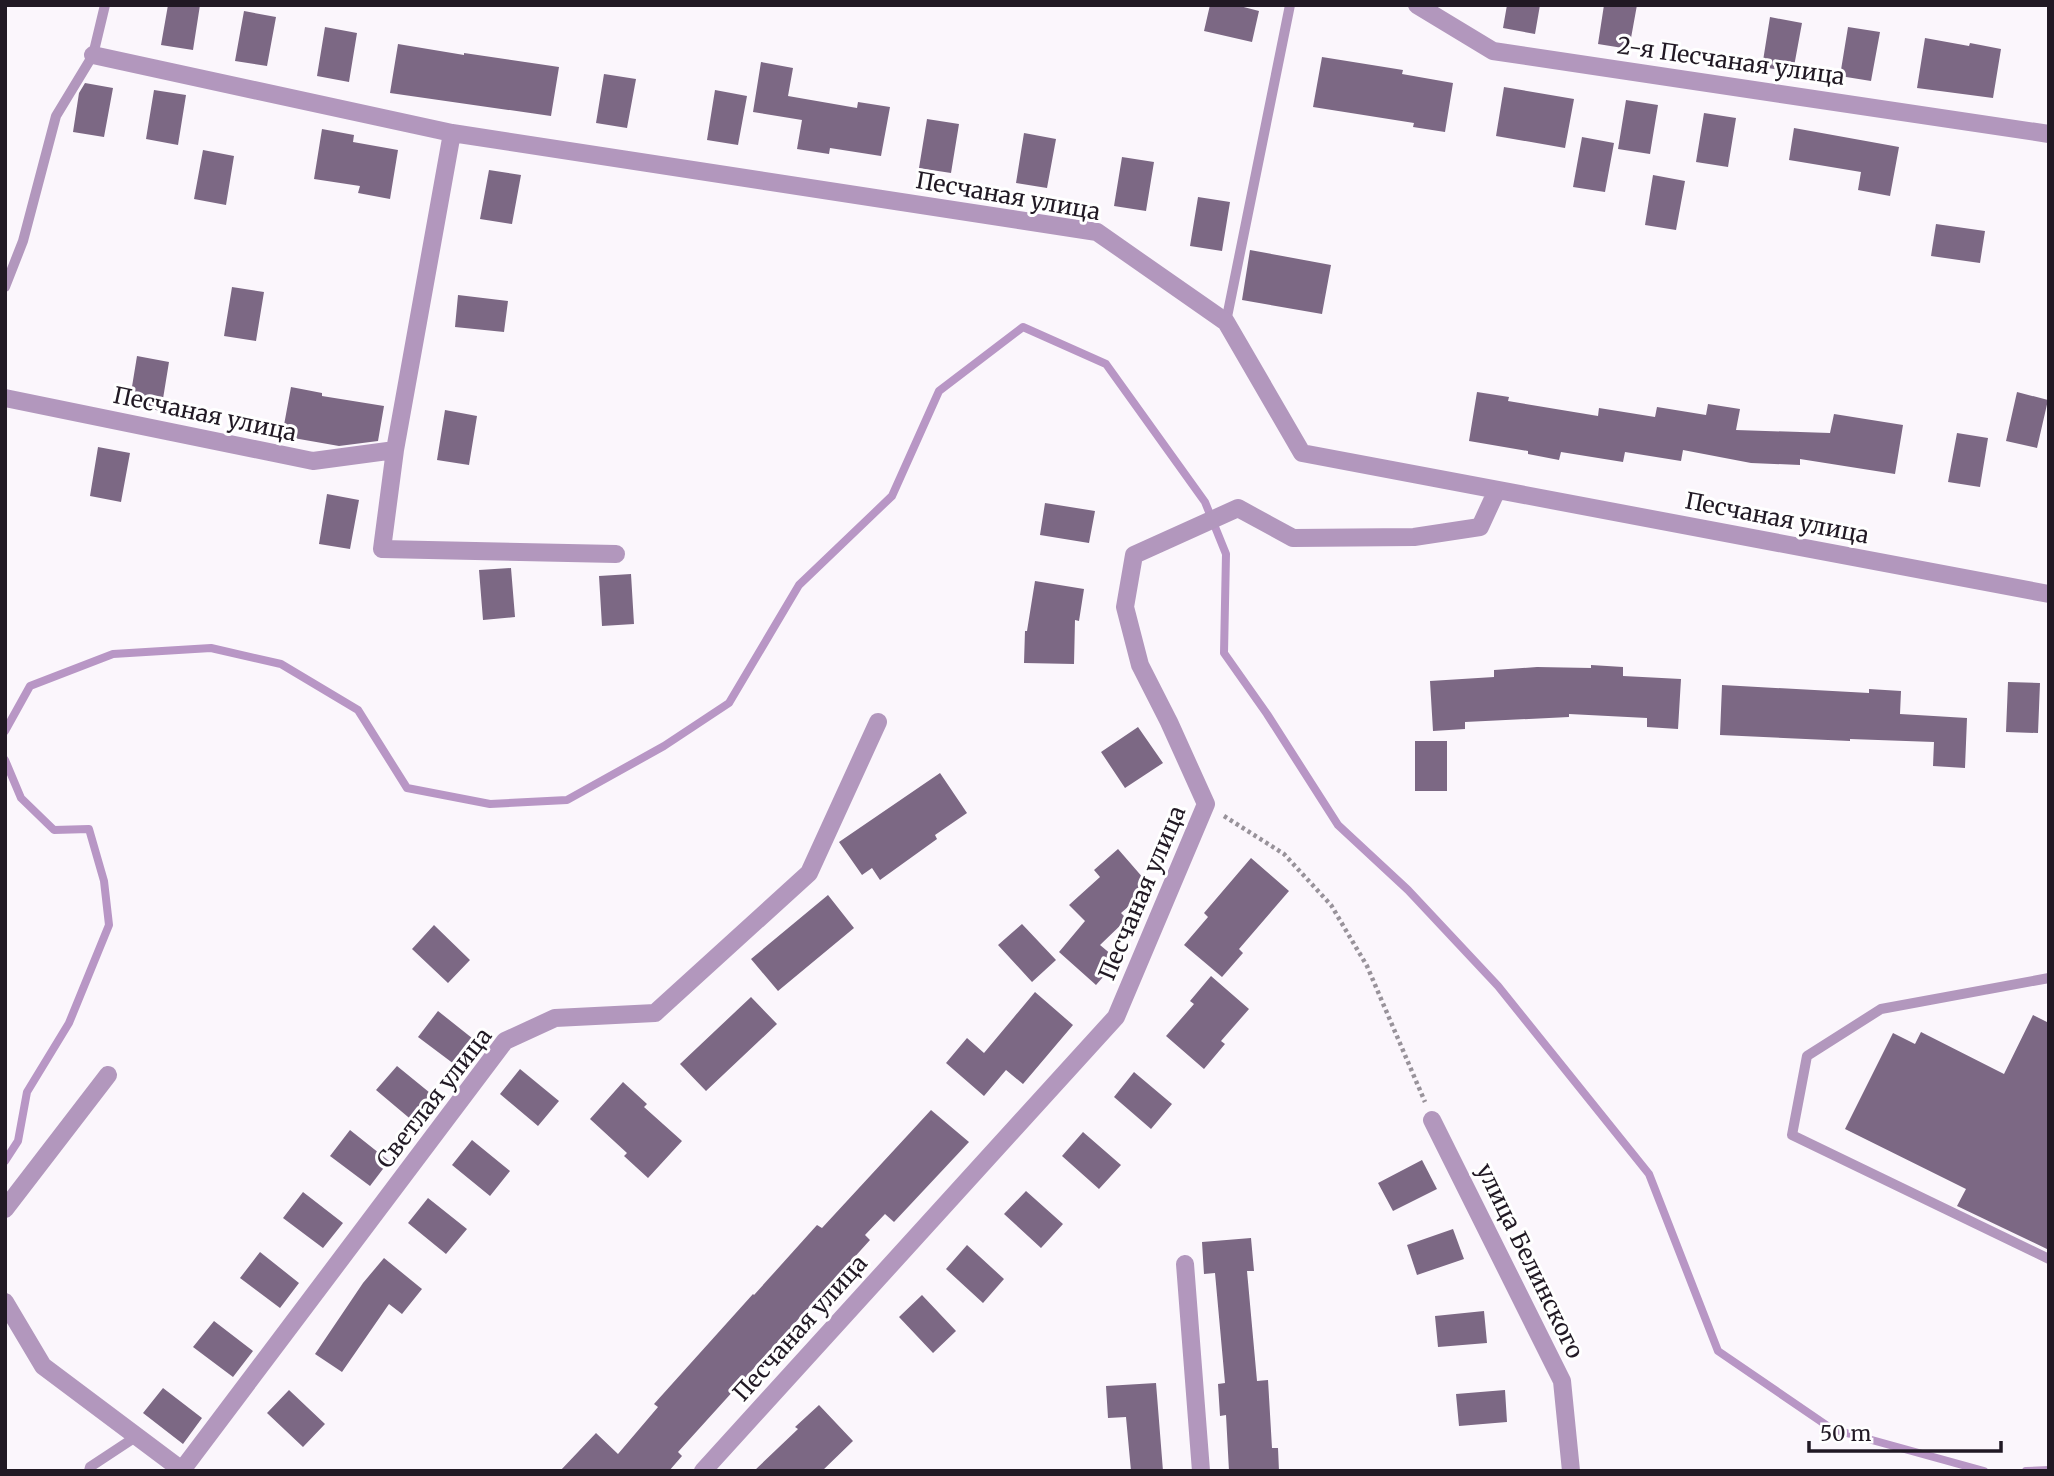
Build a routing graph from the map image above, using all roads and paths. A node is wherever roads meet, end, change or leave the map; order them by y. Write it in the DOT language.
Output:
graph roads {
  1 [pos="104,5"];
  2 [pos="1290,5"];
  3 [pos="1417,5"];
  4 [pos="93,55"];
  5 [pos="452,133"];
  6 [pos="2049,134"];
  7 [pos="5,287"];
  8 [pos="1226,322"];
  9 [pos="5,398"];
  10 [pos="395,450"];
  11 [pos="1497,490"];
  12 [pos="616,554"];
  13 [pos="2049,594"];
  14 [pos="878,722"];
  15 [pos="1206,804"];
  16 [pos="2049,978"];
  17 [pos="108,1075"];
  18 [pos="1432,1120"];
  19 [pos="5,1209"];
  20 [pos="2049,1259"];
  21 [pos="1185,1264"];
  22 [pos="5,1302"];
  23 [pos="137,1436"];
  24 [pos="183,1470"];
  25 [pos="89,1471"];
  26 [pos="703,1471"];
  27 [pos="1201,1471"];
  28 [pos="1571,1471"];
  1 -- 4 [label="lane"];
  2 -- 8 [label="lane"];
  3 -- 6 [label="street, 2-я Песчаная улица"];
  4 -- 5 [label="street, Песчаная улица"];
  4 -- 7 [label="lane"];
  5 -- 8 [label="street, Песчаная улица"];
  5 -- 10 [label="street"];
  8 -- 11 [label="street, Песчаная улица"];
  9 -- 10 [label="street, Песчаная улица"];
  10 -- 12 [label="street"];
  11 -- 13 [label="street, Песчаная улица"];
  11 -- 15 [label="street, Песчаная улица"];
  14 -- 24 [label="street, Светлая улица"];
  15 -- 18 [label="path"];
  15 -- 26 [label="street, Песчаная улица"];
  16 -- 20 [label="lane"];
  17 -- 19 [label="street"];
  18 -- 28 [label="street, улица Белинского"];
  21 -- 27 [label="street"];
  22 -- 23 [label="street, Светлая улица"];
  23 -- 24 [label="street, Светлая улица"];
  23 -- 25 [label="lane"];
}
